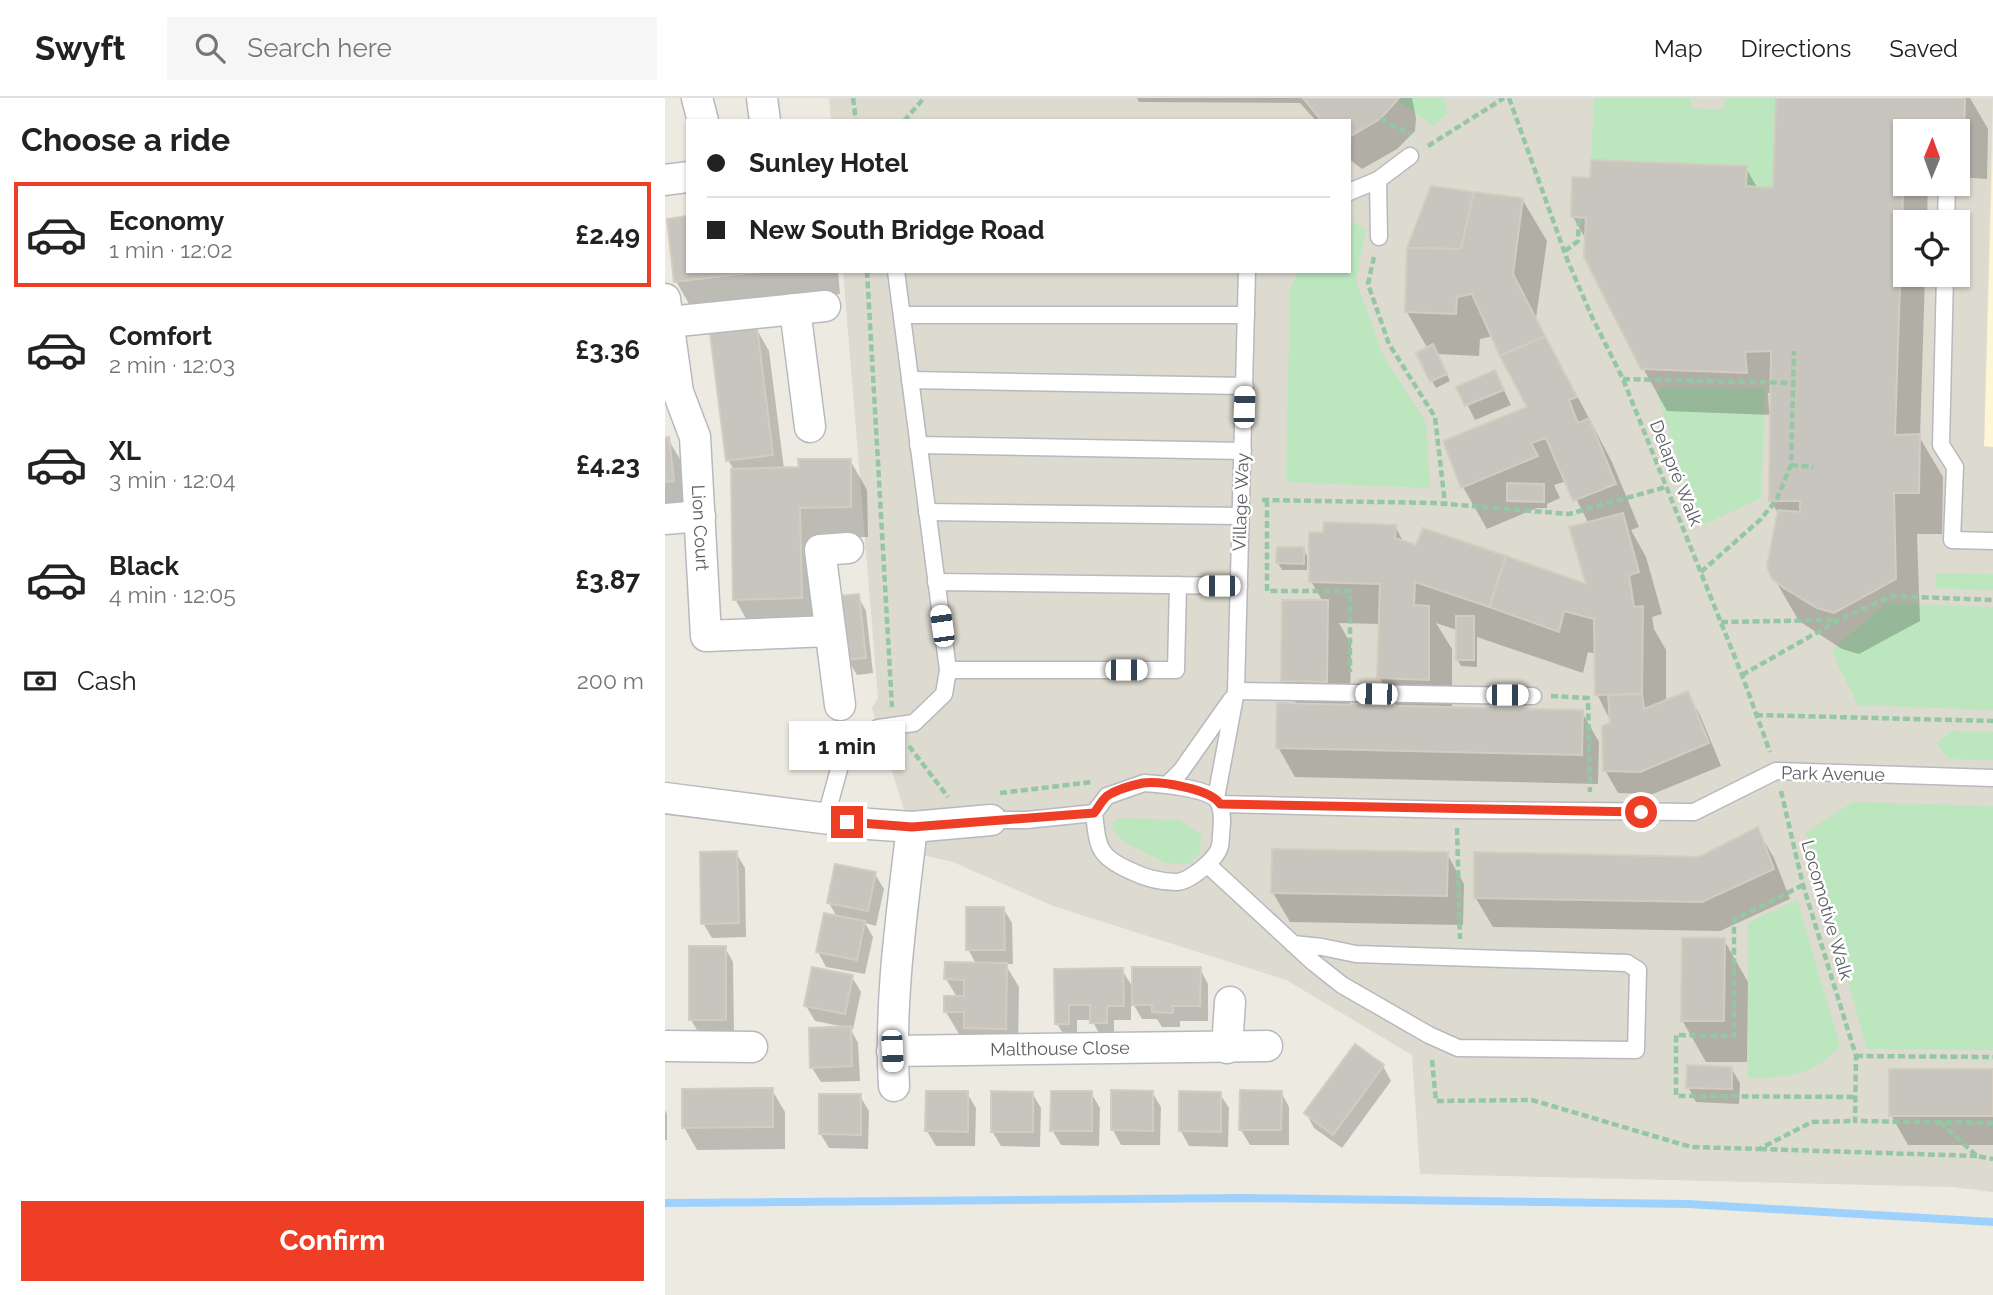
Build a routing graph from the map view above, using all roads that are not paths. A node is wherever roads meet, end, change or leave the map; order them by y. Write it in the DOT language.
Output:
graph roads {
  1 [pos="697,98"];
  2 [pos="762,98"];
  3 [pos="702,119"];
  4 [pos="765,119"];
  5 [pos="1410,156"];
  6 [pos="686,177"];
  7 [pos="665,180"];
  8 [pos="1378,180"];
  9 [pos="1351,190"];
  10 [pos="1379,237"];
  11 [pos="896,273"];
  12 [pos="1247,273"];
  13 [pos="1945,287"];
  14 [pos="825,306"];
  15 [pos="795,309"];
  16 [pos="667,310"];
  17 [pos="902,315"];
  18 [pos="1246,315"];
  19 [pos="910,380"];
  20 [pos="1245,386"];
  21 [pos="810,427"];
  22 [pos="918,445"];
  23 [pos="1243,451"];
  24 [pos="1241,508"];
  25 [pos="927,512"];
  26 [pos="700,516"];
  27 [pos="665,519"];
  28 [pos="1993,541"];
  29 [pos="848,548"];
  30 [pos="936,582"];
  31 [pos="1178,585"];
  32 [pos="1239,586"];
  33 [pos="829,631"];
  34 [pos="949,670"];
  35 [pos="1236,691"];
  36 [pos="1533,696"];
  37 [pos="839,705"];
  38 [pos="1993,778"];
  39 [pos="1168,784"];
  40 [pos="665,798"];
  41 [pos="1218,801"];
  42 [pos="991,807"];
  43 [pos="1094,813"];
  44 [pos="825,820"];
  45 [pos="912,827"];
  46 [pos="1208,865"];
  47 [pos="1293,944"];
  48 [pos="1230,1002"];
  49 [pos="665,1046"];
  50 [pos="1268,1046"];
  51 [pos="752,1047"];
  52 [pos="1227,1048"];
  53 [pos="892,1051"];
  54 [pos="894,1086"];
  1 -- 3 [label="street"];
  2 -- 4 [label="street"];
  5 -- 8 [label="lane"];
  6 -- 7 [label="street"];
  8 -- 9 [label="lane"];
  8 -- 10 [label="lane"];
  11 -- 17 [label="lane"];
  12 -- 18 [label="lane, Village Way"];
  13 -- 28 [label="lane"];
  14 -- 15 [label="street"];
  15 -- 16 [label="street"];
  15 -- 21 [label="street"];
  16 -- 26 [label="street, Lion Court"];
  17 -- 18 [label="lane"];
  17 -- 19 [label="lane"];
  18 -- 20 [label="lane, Village Way"];
  19 -- 20 [label="lane"];
  19 -- 22 [label="lane"];
  20 -- 23 [label="lane, Village Way"];
  22 -- 23 [label="lane"];
  22 -- 25 [label="lane"];
  23 -- 24 [label="lane, Village Way"];
  24 -- 25 [label="lane"];
  24 -- 32 [label="lane, Village Way"];
  25 -- 30 [label="lane"];
  26 -- 27 [label="street"];
  26 -- 33 [label="street, Lion Court"];
  29 -- 33 [label="street"];
  30 -- 31 [label="lane"];
  30 -- 34 [label="lane"];
  31 -- 32 [label="lane"];
  31 -- 34 [label="lane"];
  32 -- 35 [label="lane, Village Way"];
  33 -- 37 [label="street"];
  34 -- 44 [label="lane"];
  35 -- 36 [label="lane"];
  35 -- 39 [label="lane"];
  35 -- 41 [label="lane, Village Way"];
  38 -- 41 [label="lane, Park Avenue"];
  39 -- 41 [label="lane"];
  39 -- 43 [label="lane"];
  40 -- 44 [label="street"];
  41 -- 46 [label="lane"];
  42 -- 43 [label="lane"];
  42 -- 45 [label="street"];
  43 -- 46 [label="lane"];
  44 -- 45 [label="street"];
  45 -- 53 [label="street"];
  46 -- 47 [label="lane"];
  47 -- 47 [label="lane"];
  48 -- 52 [label="street"];
  49 -- 51 [label="street"];
  50 -- 52 [label="street, Malthouse Close"];
  52 -- 53 [label="street, Malthouse Close"];
  53 -- 54 [label="street"];
}
